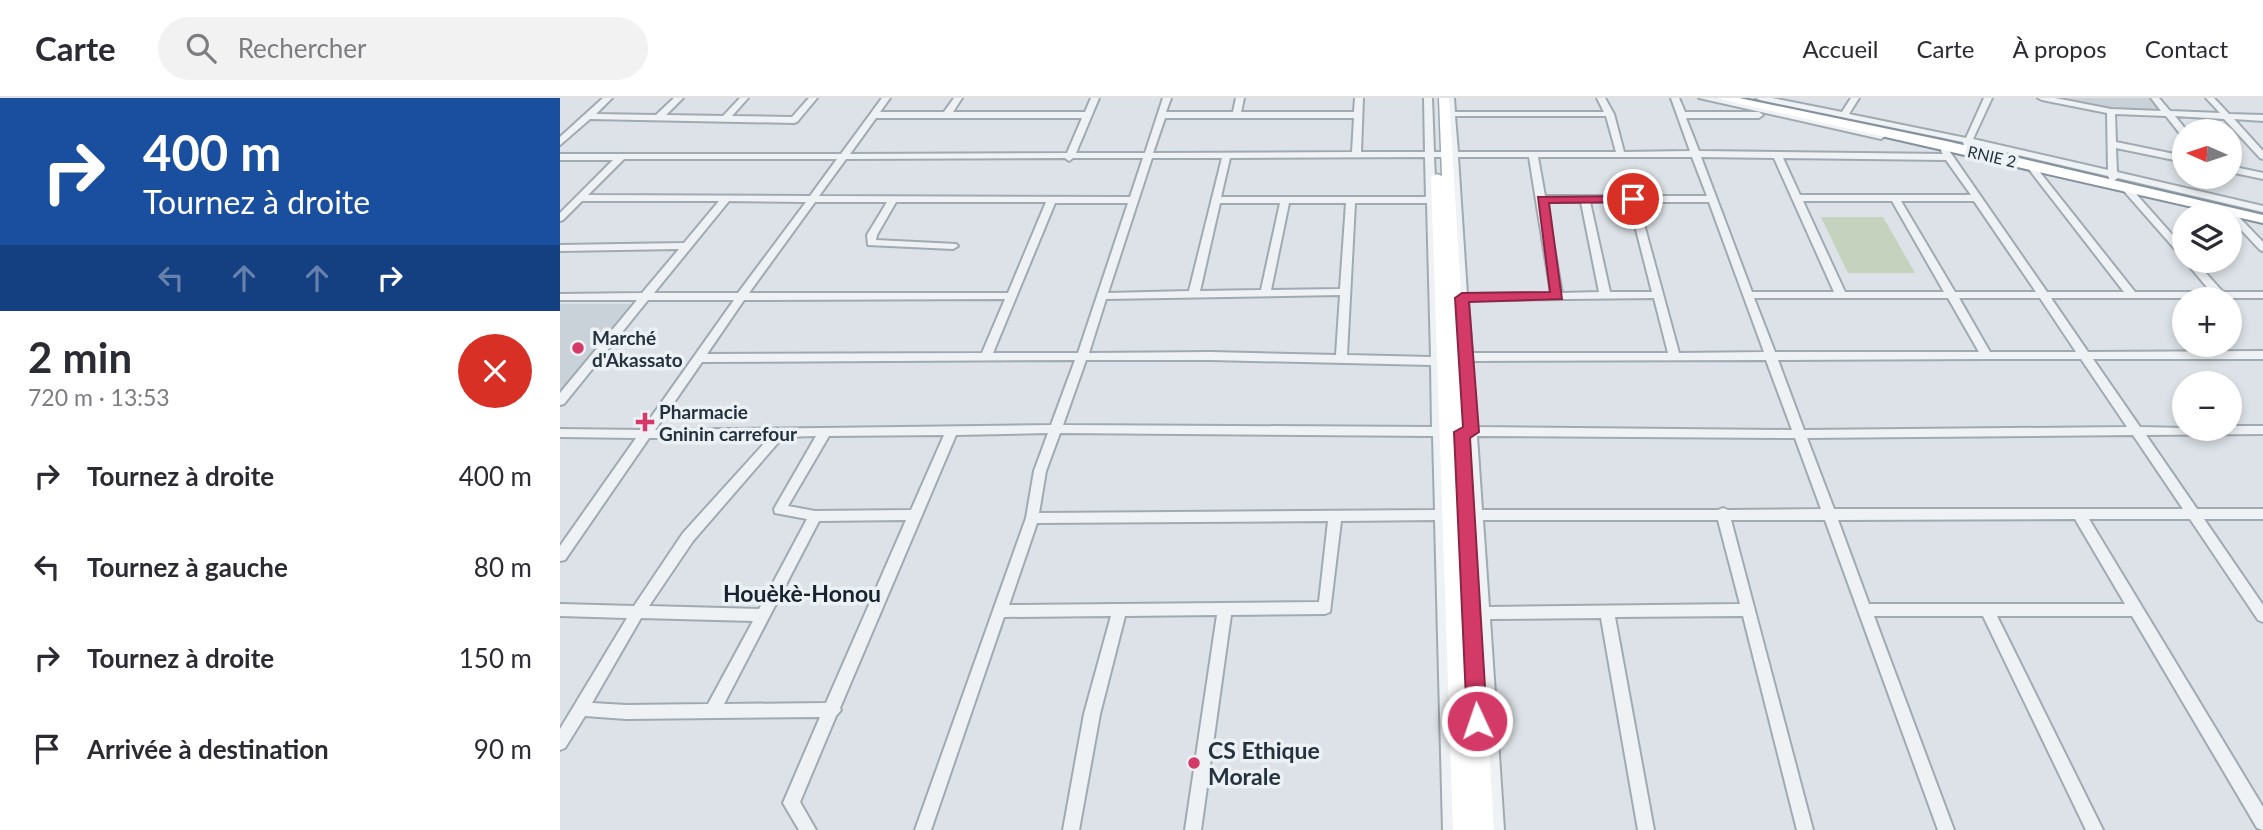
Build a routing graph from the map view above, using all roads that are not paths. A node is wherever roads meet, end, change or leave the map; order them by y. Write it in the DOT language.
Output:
graph roads {
  1 [pos="608,98"];
  2 [pos="679,98"];
  3 [pos="744,98"];
  4 [pos="813,98"];
  5 [pos="887,98"];
  6 [pos="958,98"];
  7 [pos="1095,98"];
  8 [pos="1167,98"];
  9 [pos="1240,98"];
  10 [pos="1359,98"];
  11 [pos="1428,98"];
  12 [pos="1434,98"];
  13 [pos="1444,98"];
  14 [pos="1450,98"];
  15 [pos="1601,98"];
  16 [pos="1675,98"];
  17 [pos="1703,98"];
  18 [pos="1720,98"];
  19 [pos="1744,98"];
  20 [pos="1760,98"];
  21 [pos="1854,98"];
  22 [pos="1988,98"];
  23 [pos="2042,98"];
  24 [pos="2155,98"];
  25 [pos="2210,98"];
  26 [pos="1797,107"];
  27 [pos="2111,111"];
  28 [pos="1237,114"];
  29 [pos="1450,114"];
  30 [pos="1610,114"];
  31 [pos="875,115"];
  32 [pos="947,115"];
  33 [pos="1088,115"];
  34 [pos="1161,115"];
  35 [pos="1359,115"];
  36 [pos="1682,115"];
  37 [pos="1844,115"];
  38 [pos="2169,115"];
  39 [pos="588,116"];
  40 [pos="659,117"];
  41 [pos="2227,117"];
  42 [pos="2263,118"];
  43 [pos="725,119"];
  44 [pos="2172,119"];
  45 [pos="560,142"];
  46 [pos="1968,142"];
  47 [pos="2112,144"];
  48 [pos="1946,150"];
  49 [pos="1694,154"];
  50 [pos="1356,155"];
  51 [pos="1534,155"];
  52 [pos="1622,155"];
  53 [pos="1777,155"];
  54 [pos="1442,156"];
  55 [pos="2172,156"];
  56 [pos="2263,156"];
  57 [pos="560,158"];
  58 [pos="621,158"];
  59 [pos="843,158"];
  60 [pos="1069,158"];
  61 [pos="1146,158"];
  62 [pos="1226,158"];
  63 [pos="2032,168"];
  64 [pos="2242,172"];
  65 [pos="2113,176"];
  66 [pos="2263,176"];
  67 [pos="2128,190"];
  68 [pos="579,198"];
  69 [pos="1798,198"];
  70 [pos="1895,198"];
  71 [pos="1978,198"];
  72 [pos="1052,199"];
  73 [pos="1284,199"];
  74 [pos="1542,199"];
  75 [pos="1585,199"];
  76 [pos="1633,199"];
  77 [pos="1711,199"];
  78 [pos="725,200"];
  79 [pos="893,200"];
  80 [pos="1133,200"];
  81 [pos="1215,200"];
  82 [pos="1350,200"];
  83 [pos="1435,200"];
  84 [pos="812,201"];
  85 [pos="2187,203"];
  86 [pos="2263,209"];
  87 [pos="2242,214"];
  88 [pos="560,218"];
  89 [pos="2263,218"];
  90 [pos="2242,226"];
  91 [pos="2172,240"];
  92 [pos="687,246"];
  93 [pos="953,246"];
  94 [pos="560,248"];
  95 [pos="2263,248"];
  96 [pos="2201,273"];
  97 [pos="2213,287"];
  98 [pos="1346,292"];
  99 [pos="1194,294"];
  100 [pos="1265,294"];
  101 [pos="1605,295"];
  102 [pos="1658,295"];
  103 [pos="1750,295"];
  104 [pos="1841,295"];
  105 [pos="1952,295"];
  106 [pos="2132,295"];
  107 [pos="2172,295"];
  108 [pos="2242,295"];
  109 [pos="2263,295"];
  110 [pos="1011,296"];
  111 [pos="1101,296"];
  112 [pos="1557,296"];
  113 [pos="2044,296"];
  114 [pos="560,297"];
  115 [pos="645,297"];
  116 [pos="741,297"];
  117 [pos="1462,298"];
  118 [pos="2084,355"];
  119 [pos="2263,355"];
  120 [pos="1082,356"];
  121 [pos="1675,356"];
  122 [pos="1771,356"];
  123 [pos="1987,356"];
  124 [pos="986,357"];
  125 [pos="1467,357"];
  126 [pos="700,358"];
  127 [pos="1341,358"];
  128 [pos="1436,360"];
  129 [pos="560,401"];
  130 [pos="952,429"];
  131 [pos="1054,429"];
  132 [pos="2263,430"];
  133 [pos="2136,431"];
  134 [pos="780,432"];
  135 [pos="825,432"];
  136 [pos="1455,432"];
  137 [pos="560,433"];
  138 [pos="648,434"];
  139 [pos="1798,434"];
  140 [pos="1723,513"];
  141 [pos="1335,514"];
  142 [pos="1829,514"];
  143 [pos="2079,514"];
  144 [pos="2193,514"];
  145 [pos="2263,514"];
  146 [pos="914,515"];
  147 [pos="1441,515"];
  148 [pos="1471,515"];
  149 [pos="816,516"];
  150 [pos="1032,518"];
  151 [pos="560,556"];
  152 [pos="1225,608"];
  153 [pos="560,610"];
  154 [pos="1120,610"];
  155 [pos="1748,610"];
  156 [pos="1867,610"];
  157 [pos="1987,610"];
  158 [pos="2136,610"];
  159 [pos="2261,610"];
  160 [pos="1000,611"];
  161 [pos="639,612"];
  162 [pos="1607,612"];
  163 [pos="1476,613"];
  164 [pos="762,615"];
  165 [pos="582,709"];
  166 [pos="713,710"];
  167 [pos="833,710"];
  168 [pos="560,743"];
  169 [pos="2263,822"];
  170 [pos="808,830"];
  171 [pos="923,830"];
  172 [pos="1071,830"];
  173 [pos="1193,830"];
  174 [pos="1451,830"];
  175 [pos="1464,830"];
  176 [pos="1483,830"];
  177 [pos="1496,830"];
  178 [pos="1646,830"];
  179 [pos="1805,830"];
  180 [pos="1946,830"];
  181 [pos="2095,830"];
  1 -- 39 [label="street"];
  2 -- 40 [label="street"];
  3 -- 43 [label="street"];
  4 -- 43 [label="street"];
  5 -- 31 [label="street"];
  6 -- 32 [label="street"];
  7 -- 33 [label="street"];
  8 -- 34 [label="street"];
  9 -- 28 [label="street"];
  10 -- 35 [label="street"];
  11 -- 54 [label="street"];
  12 -- 54 [label="main road"];
  13 -- 54 [label="main road"];
  14 -- 29 [label="street"];
  15 -- 30 [label="street"];
  16 -- 36 [label="street"];
  17 -- 26 [label="street"];
  18 -- 48 [label="highway, RNIE 2 / RNIE 2"];
  19 -- 26 [label="highway, RNIE 2 / RNIE 2"];
  20 -- 26 [label="street"];
  21 -- 37 [label="street"];
  22 -- 46 [label="street"];
  23 -- 27 [label="street"];
  24 -- 38 [label="street"];
  25 -- 41 [label="street"];
  26 -- 36 [label="street"];
  26 -- 37 [label="street"];
  26 -- 46 [label="highway, RNIE 2 / RNIE 2"];
  26 -- 48 [label="street"];
  27 -- 38 [label="street"];
  27 -- 47 [label="street"];
  28 -- 34 [label="street"];
  28 -- 35 [label="street"];
  29 -- 30 [label="street"];
  29 -- 54 [label="street"];
  30 -- 52 [label="street"];
  31 -- 32 [label="street"];
  31 -- 59 [label="street"];
  32 -- 33 [label="street"];
  33 -- 60 [label="street"];
  34 -- 61 [label="street"];
  35 -- 50 [label="street"];
  36 -- 49 [label="street"];
  37 -- 46 [label="street"];
  38 -- 41 [label="street"];
  38 -- 44 [label="street"];
  39 -- 40 [label="street"];
  39 -- 45 [label="street"];
  40 -- 43 [label="street"];
  41 -- 42 [label="street"];
  41 -- 56 [label="street"];
  46 -- 65 [label="highway, RNIE 2 / RNIE 2"];
  47 -- 55 [label="street"];
  47 -- 65 [label="street"];
  48 -- 53 [label="street"];
  48 -- 63 [label="street"];
  48 -- 67 [label="highway, RNIE 2 / RNIE 2"];
  48 -- 71 [label="street"];
  49 -- 52 [label="street"];
  49 -- 53 [label="street"];
  49 -- 77 [label="street"];
  50 -- 54 [label="street"];
  50 -- 62 [label="street"];
  51 -- 52 [label="street"];
  51 -- 54 [label="street"];
  51 -- 74 [label="street"];
  53 -- 69 [label="street"];
  54 -- 83 [label="main road"];
  54 -- 117 [label="street"];
  54 -- 136 [label="main road"];
  57 -- 58 [label="street"];
  58 -- 59 [label="street"];
  58 -- 68 [label="street"];
  59 -- 60 [label="street"];
  59 -- 84 [label="street"];
  60 -- 61 [label="street"];
  61 -- 62 [label="street"];
  61 -- 80 [label="street"];
  62 -- 81 [label="street"];
  63 -- 67 [label="street"];
  63 -- 106 [label="street"];
  64 -- 66 [label="street"];
  65 -- 86 [label="street"];
  65 -- 89 [label="highway, RNIE 2 / RNIE 2"];
  67 -- 85 [label="highway, RNIE 2 / RNIE 2"];
  67 -- 91 [label="street"];
  68 -- 78 [label="street"];
  68 -- 88 [label="street"];
  69 -- 70 [label="street"];
  69 -- 104 [label="street"];
  70 -- 71 [label="street"];
  70 -- 105 [label="street"];
  71 -- 113 [label="street"];
  72 -- 79 [label="street"];
  72 -- 80 [label="street"];
  72 -- 110 [label="street"];
  73 -- 81 [label="street"];
  73 -- 82 [label="street"];
  73 -- 100 [label="street"];
  74 -- 75 [label="street"];
  74 -- 112 [label="street"];
  75 -- 76 [label="street"];
  75 -- 101 [label="street"];
  76 -- 77 [label="street"];
  76 -- 102 [label="street"];
  77 -- 103 [label="street"];
  78 -- 84 [label="street"];
  78 -- 92 [label="street"];
  79 -- 84 [label="street"];
  79 -- 93 [label="street"];
  80 -- 111 [label="street"];
  81 -- 99 [label="street"];
  82 -- 83 [label="street"];
  82 -- 98 [label="street"];
  83 -- 128 [label="street"];
  83 -- 136 [label="main road"];
  84 -- 116 [label="street"];
  87 -- 89 [label="highway, RNIE 2 / RNIE 2"];
  90 -- 95 [label="street"];
  92 -- 94 [label="street"];
  92 -- 115 [label="street"];
  96 -- 97 [label="street"];
  98 -- 100 [label="street"];
  98 -- 127 [label="street"];
  99 -- 100 [label="street"];
  99 -- 111 [label="street"];
  101 -- 102 [label="street"];
  101 -- 112 [label="street"];
  102 -- 121 [label="street"];
  103 -- 104 [label="street"];
  103 -- 122 [label="street"];
  104 -- 105 [label="street"];
  105 -- 113 [label="street"];
  105 -- 123 [label="street"];
  106 -- 107 [label="street"];
  106 -- 113 [label="street"];
  108 -- 109 [label="street"];
  110 -- 116 [label="street"];
  110 -- 124 [label="street"];
  111 -- 120 [label="street"];
  112 -- 117 [label="street"];
  113 -- 118 [label="street"];
  114 -- 115 [label="street"];
  115 -- 116 [label="street"];
  115 -- 129 [label="street"];
  116 -- 126 [label="street"];
  117 -- 125 [label="street"];
  118 -- 119 [label="street"];
  118 -- 123 [label="street"];
  118 -- 133 [label="street"];
  120 -- 124 [label="street"];
  120 -- 127 [label="street"];
  120 -- 131 [label="street"];
  121 -- 122 [label="street"];
  121 -- 125 [label="street"];
  122 -- 123 [label="street"];
  122 -- 139 [label="street"];
  124 -- 126 [label="street"];
  125 -- 136 [label="street"];
  126 -- 138 [label="street"];
  127 -- 128 [label="street"];
  128 -- 136 [label="street"];
  130 -- 131 [label="street"];
  130 -- 135 [label="street"];
  130 -- 146 [label="street"];
  131 -- 136 [label="street"];
  131 -- 150 [label="street"];
  132 -- 133 [label="street"];
  133 -- 139 [label="street"];
  133 -- 144 [label="street"];
  134 -- 135 [label="street"];
  134 -- 138 [label="street"];
  134 -- 161 [label="street"];
  135 -- 149 [label="street"];
  136 -- 139 [label="street"];
  136 -- 147 [label="street"];
  136 -- 148 [label="main road"];
  136 -- 175 [label="main road"];
  137 -- 138 [label="street"];
  138 -- 151 [label="street"];
  139 -- 142 [label="street"];
  140 -- 142 [label="street"];
  140 -- 148 [label="street"];
  140 -- 155 [label="street"];
  141 -- 147 [label="street"];
  141 -- 150 [label="street"];
  141 -- 152 [label="street"];
  142 -- 143 [label="street"];
  142 -- 156 [label="street"];
  143 -- 144 [label="street"];
  143 -- 158 [label="street"];
  144 -- 145 [label="street"];
  144 -- 159 [label="street"];
  146 -- 149 [label="street"];
  146 -- 167 [label="street"];
  147 -- 174 [label="street"];
  148 -- 163 [label="main road"];
  149 -- 164 [label="street"];
  150 -- 160 [label="street"];
  152 -- 154 [label="street"];
  152 -- 173 [label="street"];
  153 -- 161 [label="street"];
  154 -- 160 [label="street"];
  154 -- 172 [label="street"];
  155 -- 162 [label="street"];
  155 -- 179 [label="street"];
  156 -- 157 [label="street"];
  156 -- 180 [label="street"];
  157 -- 158 [label="street"];
  157 -- 181 [label="street"];
  158 -- 169 [label="street"];
  160 -- 171 [label="street"];
  161 -- 164 [label="street"];
  161 -- 165 [label="street"];
  162 -- 163 [label="street"];
  162 -- 178 [label="street"];
  163 -- 176 [label="main road"];
  163 -- 177 [label="street"];
  164 -- 166 [label="street"];
  165 -- 166 [label="street"];
  165 -- 168 [label="street"];
  166 -- 167 [label="street"];
  167 -- 170 [label="street"];
}
